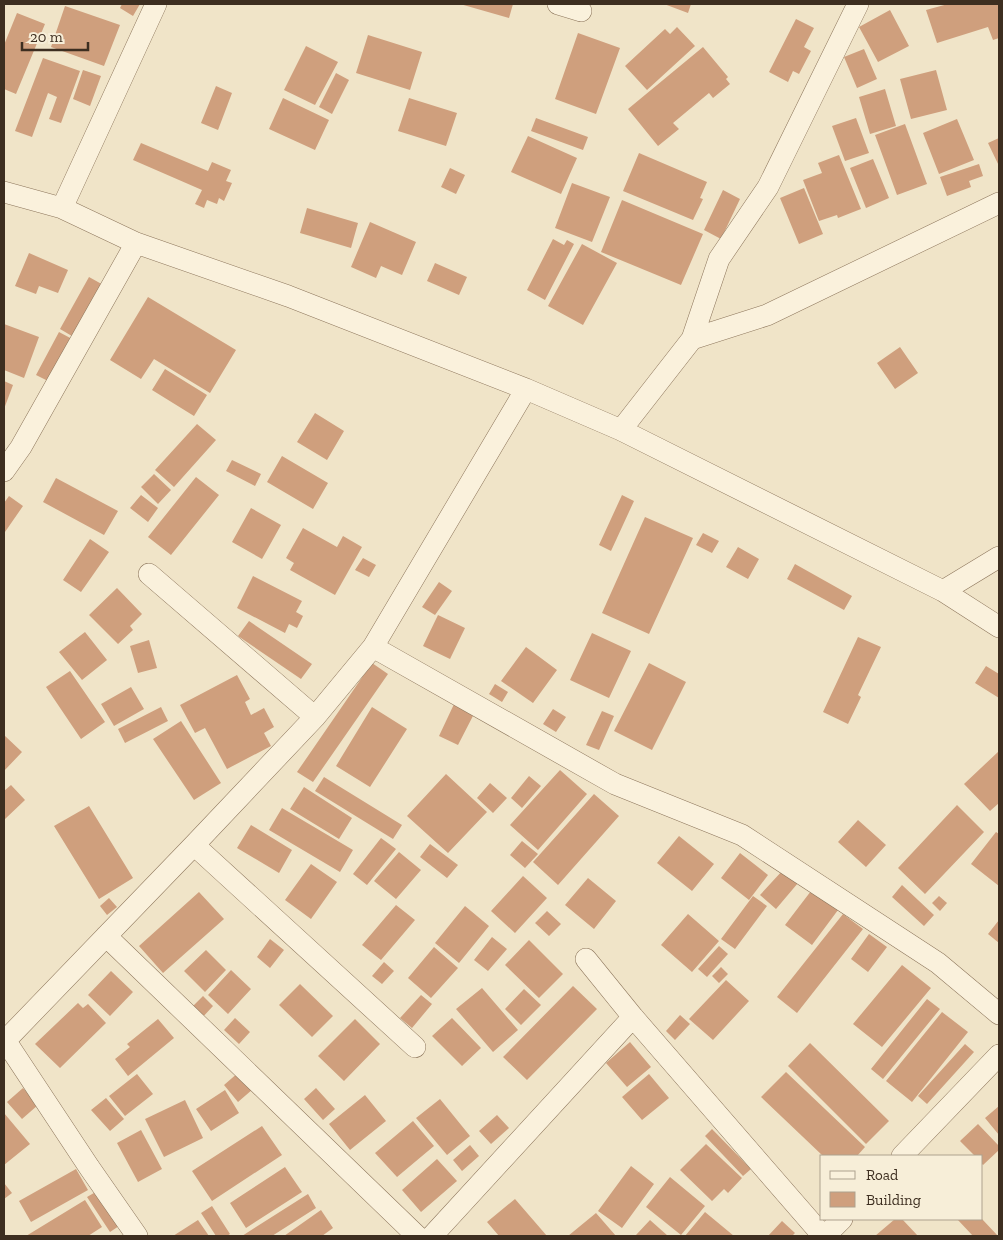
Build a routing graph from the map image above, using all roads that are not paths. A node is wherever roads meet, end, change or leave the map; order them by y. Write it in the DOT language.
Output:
graph roads {
  1 [pos="156,4"];
  2 [pos="558,4"];
  3 [pos="858,4"];
  4 [pos="581,11"];
  5 [pos="4,192"];
  6 [pos="999,203"];
  7 [pos="62,208"];
  8 [pos="136,243"];
  9 [pos="692,338"];
  10 [pos="526,389"];
  11 [pos="622,430"];
  12 [pos="4,471"];
  13 [pos="999,557"];
  14 [pos="149,574"];
  15 [pos="943,591"];
  16 [pos="999,627"];
  17 [pos="374,646"];
  18 [pos="315,717"];
  19 [pos="194,845"];
  20 [pos="106,936"];
  21 [pos="586,959"];
  22 [pos="999,1014"];
  23 [pos="633,1017"];
  24 [pos="5,1041"];
  25 [pos="415,1047"];
  26 [pos="999,1055"];
  27 [pos="903,1155"];
  28 [pos="841,1220"];
  29 [pos="137,1236"];
  30 [pos="417,1236"];
  31 [pos="432,1236"];
  32 [pos="824,1236"];
  1 -- 7 [label="street"];
  2 -- 4 [label="street"];
  3 -- 9 [label="street"];
  5 -- 7 [label="street"];
  6 -- 9 [label="street"];
  7 -- 8 [label="street"];
  8 -- 10 [label="street"];
  8 -- 12 [label="street"];
  9 -- 11 [label="street"];
  10 -- 11 [label="street"];
  10 -- 17 [label="street"];
  11 -- 15 [label="street"];
  13 -- 15 [label="street"];
  14 -- 18 [label="street"];
  15 -- 16 [label="street"];
  17 -- 18 [label="street"];
  17 -- 22 [label="street"];
  18 -- 19 [label="street"];
  19 -- 20 [label="street"];
  19 -- 25 [label="street"];
  20 -- 24 [label="street"];
  20 -- 30 [label="street"];
  21 -- 23 [label="street"];
  23 -- 31 [label="street"];
  23 -- 32 [label="street"];
  24 -- 29 [label="street"];
  26 -- 27 [label="street"];
  28 -- 32 [label="street"];
}
